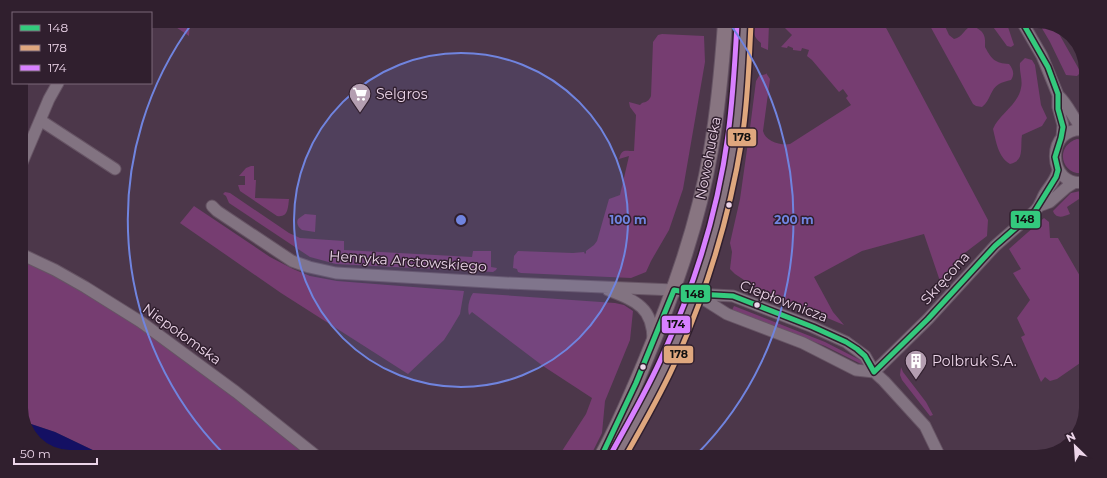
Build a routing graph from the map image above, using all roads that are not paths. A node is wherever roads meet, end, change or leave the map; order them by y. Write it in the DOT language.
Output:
graph roads {
  1 [pos="725,28"];
  2 [pos="744,28"];
  3 [pos="1026,28"];
  4 [pos="57,84"];
  5 [pos="1058,95"];
  6 [pos="40,120"];
  7 [pos="1079,124"];
  8 [pos="1079,130"];
  9 [pos="1062,137"];
  10 [pos="28,148"];
  11 [pos="115,168"];
  12 [pos="1058,170"];
  13 [pos="1079,182"];
  14 [pos="1079,182"];
  15 [pos="212,206"];
  16 [pos="1037,209"];
  17 [pos="28,257"];
  18 [pos="596,286"];
  19 [pos="674,290"];
  20 [pos="696,294"];
  21 [pos="653,342"];
  22 [pos="874,372"];
  23 [pos="309,450"];
  24 [pos="612,450"];
  25 [pos="614,450"];
  26 [pos="937,450"];
  1 -- 19 [label="main road, Nowohucka"];
  2 -- 20 [label="main road, Nowohucka"];
  3 -- 5 [label="street"];
  4 -- 6 [label="street"];
  5 -- 7 [label="street"];
  5 -- 9 [label="street"];
  6 -- 10 [label="street"];
  6 -- 11 [label="street"];
  8 -- 9 [label="street"];
  9 -- 12 [label="street"];
  12 -- 13 [label="street"];
  12 -- 16 [label="street, Skręcona"];
  14 -- 16 [label="street, Skręcona"];
  15 -- 18 [label="street, Henryka Arctowskiego"];
  16 -- 22 [label="street, Skręcona"];
  17 -- 23 [label="street, Niepołomska"];
  18 -- 19 [label="street, Henryka Arctowskiego"];
  18 -- 21 [label="street, Henryka Arctowskiego"];
  19 -- 20 [label="street"];
  19 -- 21 [label="main road, Nowohucka"];
  20 -- 22 [label="street"];
  20 -- 22 [label="street, Ciepłownicza"];
  20 -- 25 [label="main road, Nowohucka"];
  21 -- 24 [label="main road, Nowohucka"];
  22 -- 26 [label="street, Ciepłownicza"];
}
